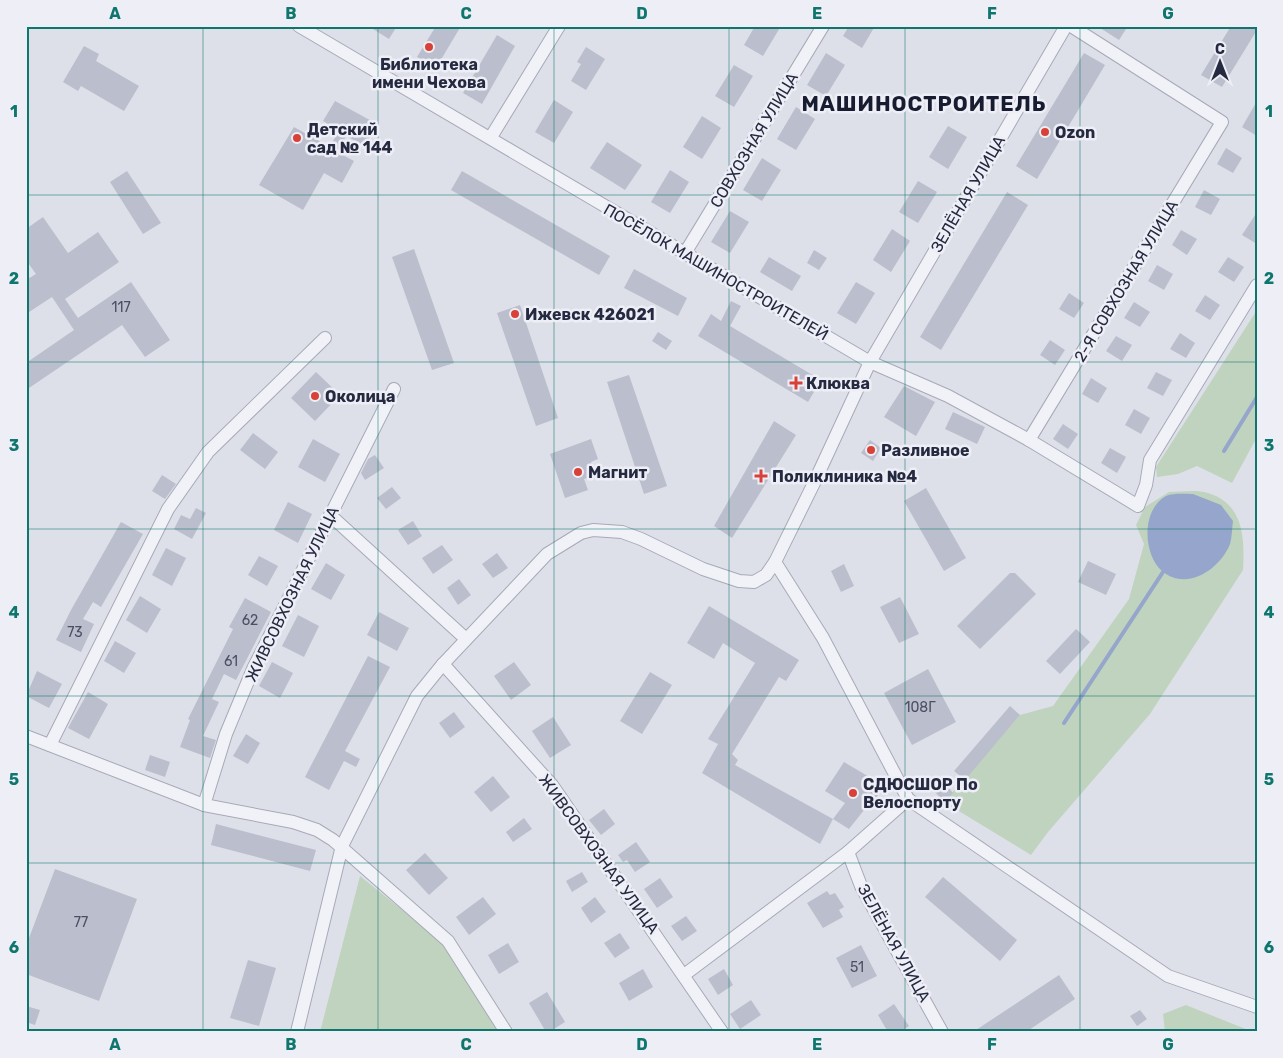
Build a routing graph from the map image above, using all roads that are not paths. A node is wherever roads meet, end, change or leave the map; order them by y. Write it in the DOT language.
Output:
graph roads {
  1 [pos="299,26"];
  2 [pos="559,26"];
  3 [pos="823,26"];
  4 [pos="1066,26"];
  5 [pos="1071,26"];
  6 [pos="490,137"];
  7 [pos="684,253"];
  8 [pos="1257,286"];
  9 [pos="325,338"];
  10 [pos="870,362"];
  11 [pos="394,389"];
  12 [pos="1029,440"];
  13 [pos="330,515"];
  14 [pos="775,562"];
  15 [pos="466,639"];
  16 [pos="443,664"];
  17 [pos="26,736"];
  18 [pos="50,745"];
  19 [pos="908,799"];
  20 [pos="204,805"];
  21 [pos="342,846"];
  22 [pos="848,852"];
  23 [pos="684,975"];
  24 [pos="1257,1007"];
  25 [pos="297,1032"];
  26 [pos="506,1032"];
  27 [pos="722,1032"];
  28 [pos="942,1032"];
  1 -- 6 [label="street, ПОСЁЛОК МАШИНОСТРОИТЕЛЕЙ"];
  2 -- 6 [label="street"];
  3 -- 7 [label="street, СОВХОЗНАЯ УЛИЦА"];
  4 -- 10 [label="street, ЗЕЛЁНАЯ УЛИЦА"];
  5 -- 12 [label="street, 2-Я СОВХОЗНАЯ УЛИЦА"];
  6 -- 7 [label="street, ПОСЁЛОК МАШИНОСТРОИТЕЛЕЙ"];
  7 -- 10 [label="street, ПОСЁЛОК МАШИНОСТРОИТЕЛЕЙ"];
  8 -- 12 [label="street, ПОСЁЛОК МАШИНОСТРОИТЕЛЕЙ"];
  9 -- 18 [label="street"];
  10 -- 12 [label="street, ПОСЁЛОК МАШИНОСТРОИТЕЛЕЙ"];
  10 -- 14 [label="street"];
  11 -- 13 [label="street, ЖИВСОВХОЗНАЯ УЛИЦА"];
  13 -- 15 [label="street"];
  13 -- 20 [label="street, ЖИВСОВХОЗНАЯ УЛИЦА"];
  14 -- 15 [label="street"];
  14 -- 19 [label="street"];
  15 -- 16 [label="street"];
  16 -- 21 [label="street"];
  16 -- 23 [label="street, ЖИВСОВХОЗНАЯ УЛИЦА"];
  17 -- 18 [label="street"];
  18 -- 20 [label="street"];
  19 -- 22 [label="street"];
  19 -- 24 [label="street"];
  20 -- 21 [label="street"];
  21 -- 25 [label="street"];
  21 -- 26 [label="street"];
  22 -- 23 [label="street"];
  22 -- 28 [label="street, ЗЕЛЁНАЯ УЛИЦА"];
  23 -- 27 [label="street, ЖИВСОВХОЗНАЯ УЛИЦА"];
}
